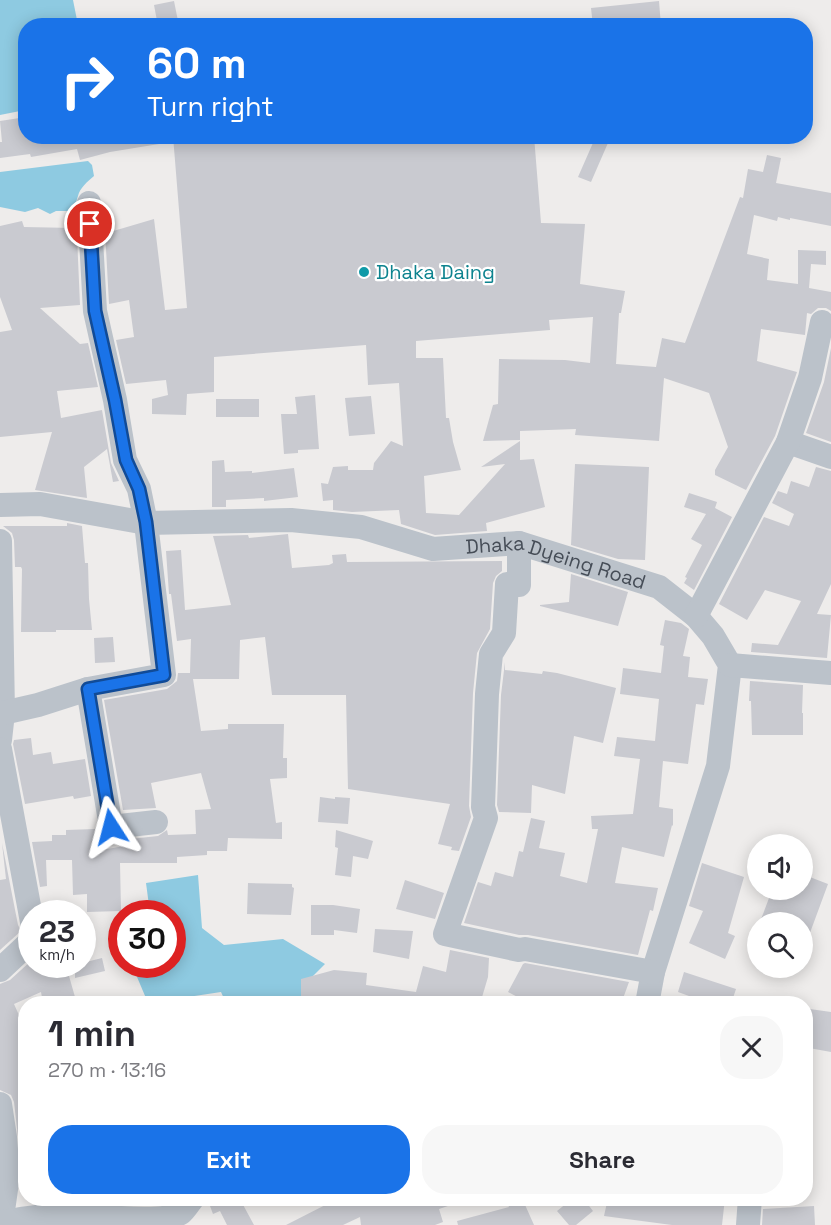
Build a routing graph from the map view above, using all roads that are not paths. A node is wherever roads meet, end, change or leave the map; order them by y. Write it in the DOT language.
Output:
graph roads {
  1 [pos="89,203"];
  2 [pos="822,322"];
  3 [pos="788,442"];
  4 [pos="831,457"];
  5 [pos="0,505"];
  6 [pos="146,522"];
  7 [pos="0,541"];
  8 [pos="519,543"];
  9 [pos="1,607"];
  10 [pos="696,616"];
  11 [pos="730,665"];
  12 [pos="831,673"];
  13 [pos="88,689"];
  14 [pos="3,713"];
  15 [pos="0,740"];
  16 [pos="0,749"];
  17 [pos="156,822"];
  18 [pos="28,900"];
  19 [pos="18,953"];
  20 [pos="0,970"];
  21 [pos="653,972"];
  22 [pos="648,996"];
  23 [pos="0,1104"];
  24 [pos="186,1206"];
  25 [pos="749,1206"];
  26 [pos="1,1224"];
  27 [pos="748,1225"];
  1 -- 6 [label="street"];
  2 -- 3 [label="street"];
  3 -- 4 [label="street"];
  3 -- 10 [label="street"];
  5 -- 6 [label="street, Dhaka Dyeing Road"];
  6 -- 8 [label="street, Dhaka Dyeing Road"];
  6 -- 13 [label="street"];
  7 -- 9 [label="street"];
  8 -- 10 [label="street, Dhaka Dyeing Road"];
  8 -- 21 [label="street"];
  9 -- 14 [label="street"];
  10 -- 11 [label="street, Dhaka Dyeing Road"];
  11 -- 12 [label="street"];
  11 -- 21 [label="street"];
  13 -- 14 [label="street"];
  13 -- 17 [label="street"];
  14 -- 15 [label="street"];
  16 -- 18 [label="street"];
  19 -- 20 [label="street"];
  21 -- 22 [label="street"];
  23 -- 26 [label="street"];
  24 -- 26 [label="street"];
  25 -- 27 [label="street"];
}
